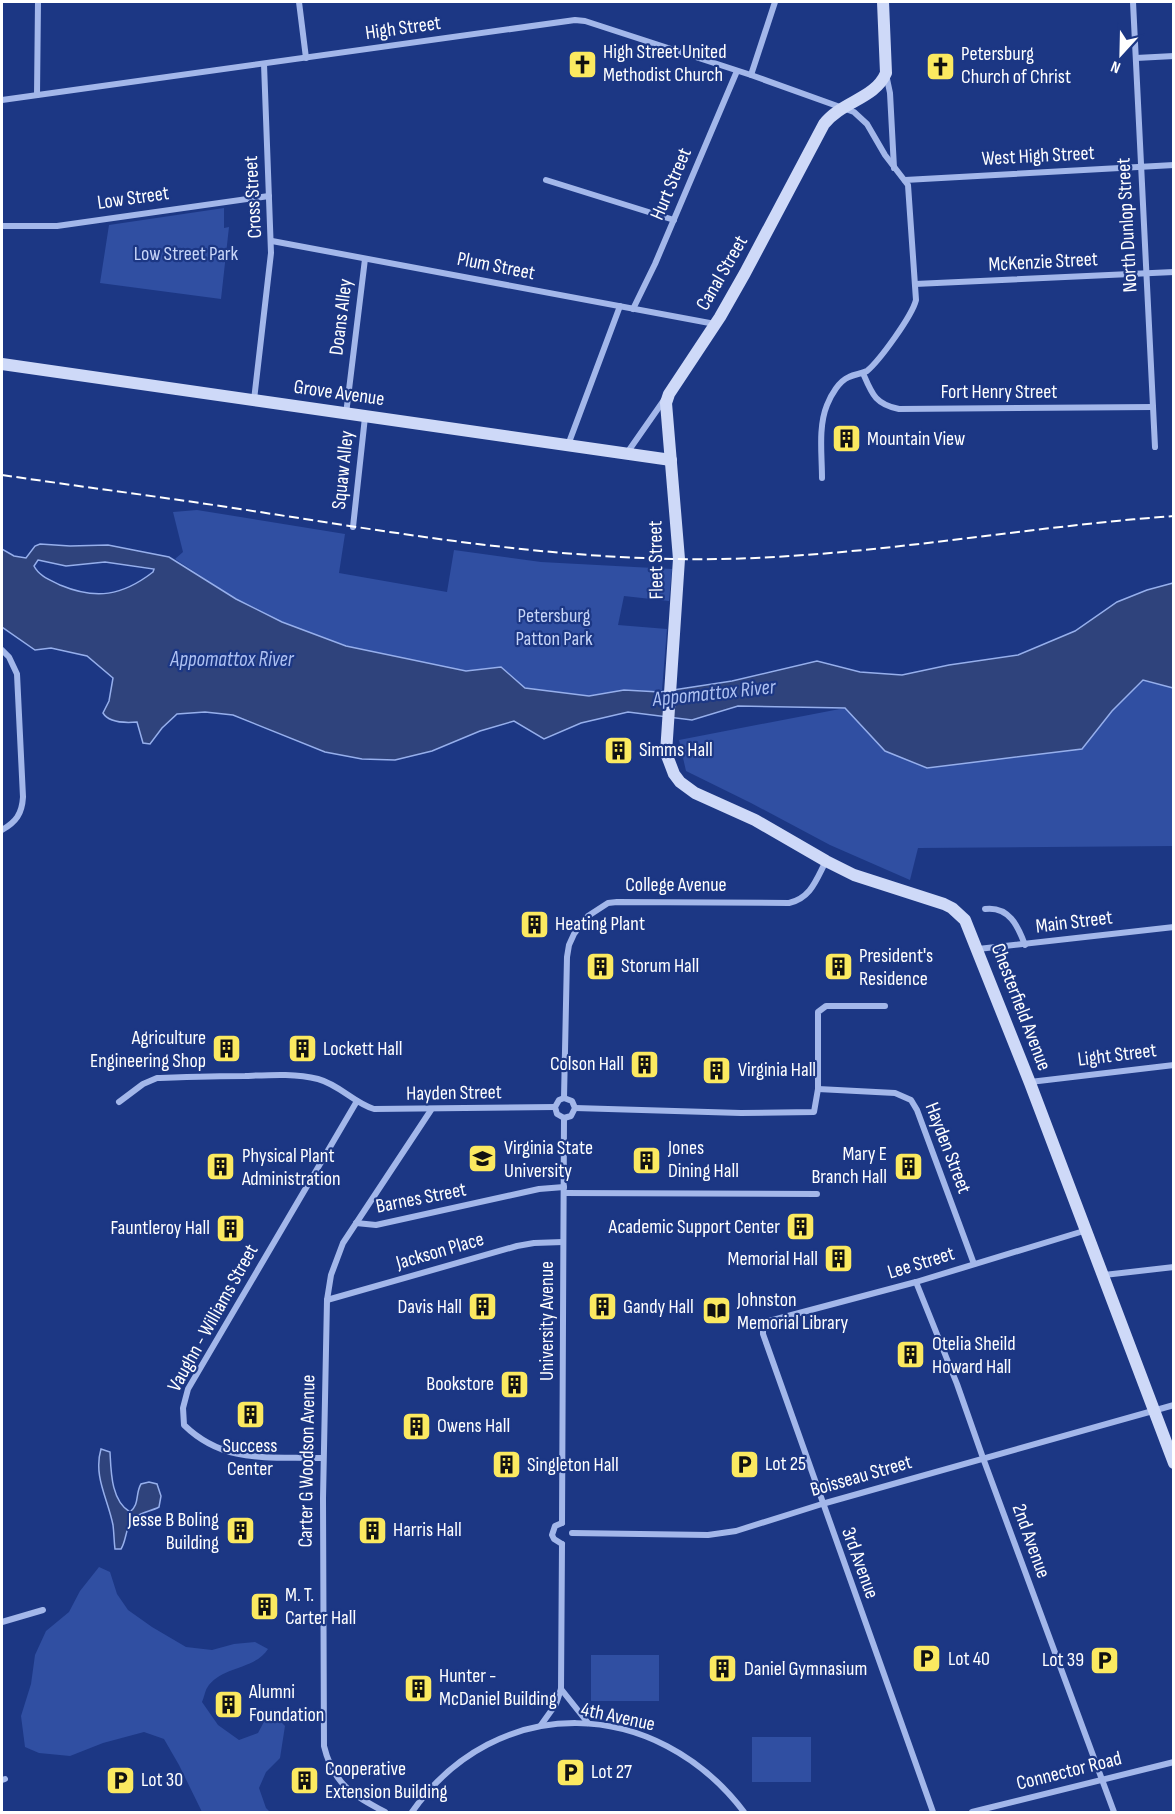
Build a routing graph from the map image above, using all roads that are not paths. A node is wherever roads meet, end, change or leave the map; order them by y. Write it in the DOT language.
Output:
graph roads {
  1 [pos="38,2"];
  2 [pos="299,2"];
  3 [pos="775,2"];
  4 [pos="883,2"];
  5 [pos="1133,2"];
  6 [pos="1173,56"];
  7 [pos="306,58"];
  8 [pos="1136,58"];
  9 [pos="264,64"];
  10 [pos="737,71"];
  11 [pos="885,73"];
  12 [pos="751,75"];
  13 [pos="37,95"];
  14 [pos="2,100"];
  15 [pos="841,108"];
  16 [pos="1173,165"];
  17 [pos="1141,167"];
  18 [pos="894,169"];
  19 [pos="546,180"];
  20 [pos="905,180"];
  21 [pos="269,196"];
  22 [pos="674,220"];
  23 [pos="2,226"];
  24 [pos="272,241"];
  25 [pos="365,258"];
  26 [pos="1173,272"];
  27 [pos="1146,273"];
  28 [pos="915,284"];
  29 [pos="620,306"];
  30 [pos="633,309"];
  31 [pos="715,324"];
  32 [pos="2,364"];
  33 [pos="862,373"];
  34 [pos="669,394"];
  35 [pos="254,400"];
  36 [pos="1153,407"];
  37 [pos="346,414"];
  38 [pos="365,416"];
  39 [pos="568,445"];
  40 [pos="1155,447"];
  41 [pos="627,454"];
  42 [pos="671,460"];
  43 [pos="822,478"];
  44 [pos="353,527"];
  45 [pos="2,650"];
  46 [pos="667,726"];
  47 [pos="2,830"];
  48 [pos="826,861"];
  49 [pos="985,909"];
  50 [pos="1173,927"];
  51 [pos="1025,945"];
  52 [pos="978,949"];
  53 [pos="885,1006"];
  54 [pos="1173,1065"];
  55 [pos="1030,1083"];
  56 [pos="818,1089"];
  57 [pos="564,1098"];
  58 [pos="357,1101"];
  59 [pos="118,1102"];
  60 [pos="555,1107"];
  61 [pos="575,1108"];
  62 [pos="430,1110"];
  63 [pos="564,1118"];
  64 [pos="564,1190"];
  65 [pos="817,1194"];
  66 [pos="356,1222"];
  67 [pos="1086,1230"];
  68 [pos="563,1242"];
  69 [pos="974,1263"];
  70 [pos="1173,1267"];
  71 [pos="1104,1275"];
  72 [pos="916,1282"];
  73 [pos="327,1300"];
  74 [pos="766,1324"];
  75 [pos="1173,1405"];
  76 [pos="1153,1411"];
  77 [pos="323,1458"];
  78 [pos="983,1458"];
  79 [pos="1173,1463"];
  80 [pos="822,1504"];
  81 [pos="562,1523"];
  82 [pos="572,1533"];
  83 [pos="562,1544"];
  84 [pos="44,1610"];
  85 [pos="2,1622"];
  86 [pos="561,1689"];
  87 [pos="588,1723"];
  88 [pos="541,1725"];
  89 [pos="1173,1762"];
  90 [pos="1102,1780"];
  91 [pos="385,1812"];
  92 [pos="412,1812"];
  93 [pos="744,1812"];
  94 [pos="933,1812"];
  95 [pos="972,1812"];
  96 [pos="1114,1812"];
  1 -- 13 [label="street"];
  2 -- 7 [label="street"];
  3 -- 12 [label="street"];
  4 -- 11 [label="main road"];
  5 -- 8 [label="street, North Dunlop Street"];
  6 -- 8 [label="street"];
  7 -- 9 [label="street, High Street"];
  7 -- 10 [label="street, High Street"];
  8 -- 17 [label="street, North Dunlop Street"];
  9 -- 13 [label="street, High Street"];
  9 -- 21 [label="street, Cross Street"];
  10 -- 12 [label="street, High Street"];
  10 -- 22 [label="street, Hurt Street"];
  11 -- 15 [label="main road, Canal Street"];
  11 -- 18 [label="street"];
  12 -- 15 [label="street, High Street"];
  13 -- 14 [label="street, High Street"];
  15 -- 18 [label="street, High Street"];
  15 -- 31 [label="main road, Canal Street"];
  16 -- 17 [label="street, West High Street"];
  17 -- 20 [label="street, West High Street"];
  17 -- 27 [label="street, North Dunlop Street"];
  18 -- 20 [label="street, High Street"];
  19 -- 22 [label="street"];
  20 -- 28 [label="street"];
  21 -- 23 [label="street, Low Street"];
  21 -- 24 [label="street, Cross Street"];
  22 -- 30 [label="street, Hurt Street"];
  24 -- 25 [label="street, Plum Street"];
  24 -- 35 [label="street, Cross Street"];
  25 -- 29 [label="street, Plum Street"];
  25 -- 37 [label="street, Doans Alley"];
  26 -- 27 [label="street, McKenzie Street"];
  27 -- 28 [label="street, McKenzie Street"];
  27 -- 36 [label="street, North Dunlop Street"];
  28 -- 33 [label="street"];
  29 -- 30 [label="street, Plum Street"];
  29 -- 39 [label="street"];
  30 -- 31 [label="street, Plum Street"];
  31 -- 34 [label="main road, Canal Street"];
  32 -- 35 [label="main road, Grove Avenue"];
  33 -- 36 [label="street, Fort Henry Street"];
  33 -- 43 [label="street"];
  34 -- 41 [label="street, Canal Street"];
  34 -- 42 [label="main road, Fleet Street"];
  35 -- 37 [label="main road, Grove Avenue"];
  36 -- 40 [label="street, North Dunlop Street"];
  37 -- 38 [label="main road, Grove Avenue"];
  38 -- 39 [label="main road, Grove Avenue"];
  38 -- 44 [label="street, Squaw Alley"];
  39 -- 41 [label="main road, Grove Avenue"];
  41 -- 42 [label="main road, Grove Avenue"];
  42 -- 46 [label="main road, Fleet Street"];
  45 -- 47 [label="street"];
  46 -- 48 [label="main road, Chesterfield Avenue"];
  48 -- 52 [label="main road, Chesterfield Avenue"];
  48 -- 57 [label="street, College Avenue"];
  49 -- 51 [label="street"];
  50 -- 51 [label="street, Main Street"];
  51 -- 52 [label="street, Main Street"];
  52 -- 55 [label="main road, Chesterfield Avenue"];
  53 -- 56 [label="street"];
  54 -- 55 [label="street, Light Street"];
  55 -- 67 [label="main road, Chesterfield Avenue"];
  56 -- 61 [label="street"];
  56 -- 69 [label="street, Hayden Street"];
  57 -- 60 [label="street"];
  57 -- 61 [label="street"];
  58 -- 59 [label="street, Hayden Street"];
  58 -- 62 [label="street, Hayden Street"];
  58 -- 77 [label="street, Vaughn - Williams Street"];
  60 -- 62 [label="street, Hayden Street"];
  60 -- 63 [label="street"];
  61 -- 63 [label="street"];
  62 -- 66 [label="street, Carter G Woodson Avenue"];
  63 -- 64 [label="street, University Avenue"];
  64 -- 65 [label="street, Barnes Street"];
  64 -- 66 [label="street, Barnes Street"];
  64 -- 68 [label="street, University Avenue"];
  66 -- 73 [label="street, Carter G Woodson Avenue"];
  67 -- 69 [label="street, Lee Street"];
  67 -- 71 [label="main road, Chesterfield Avenue"];
  68 -- 73 [label="street, Jackson Place"];
  68 -- 81 [label="street, University Avenue"];
  69 -- 72 [label="street, Lee Street"];
  70 -- 71 [label="street"];
  71 -- 76 [label="main road, Chesterfield Avenue"];
  72 -- 74 [label="street, Lee Street"];
  72 -- 78 [label="street, 2nd Avenue"];
  73 -- 77 [label="street, Carter G Woodson Avenue"];
  74 -- 80 [label="street, 3rd Avenue"];
  75 -- 76 [label="street, Boisseau Street"];
  76 -- 78 [label="street, Boisseau Street"];
  76 -- 79 [label="main road, Chesterfield Avenue"];
  77 -- 91 [label="street, Carter G Woodson Avenue"];
  78 -- 80 [label="street, Boisseau Street"];
  78 -- 90 [label="street, 2nd Avenue"];
  80 -- 82 [label="street, Boisseau Street"];
  80 -- 94 [label="street, 3rd Avenue"];
  81 -- 82 [label="street"];
  81 -- 83 [label="street, University Avenue"];
  82 -- 83 [label="street"];
  83 -- 86 [label="street, University Avenue"];
  84 -- 85 [label="street"];
  86 -- 87 [label="street"];
  86 -- 88 [label="street, University Avenue"];
  87 -- 88 [label="street, 4th Avenue"];
  87 -- 93 [label="street, 4th Avenue"];
  88 -- 92 [label="street, 4th Avenue"];
  89 -- 90 [label="street, Connector Road"];
  90 -- 95 [label="street, Connector Road"];
  90 -- 96 [label="street, 2nd Avenue"];
}
